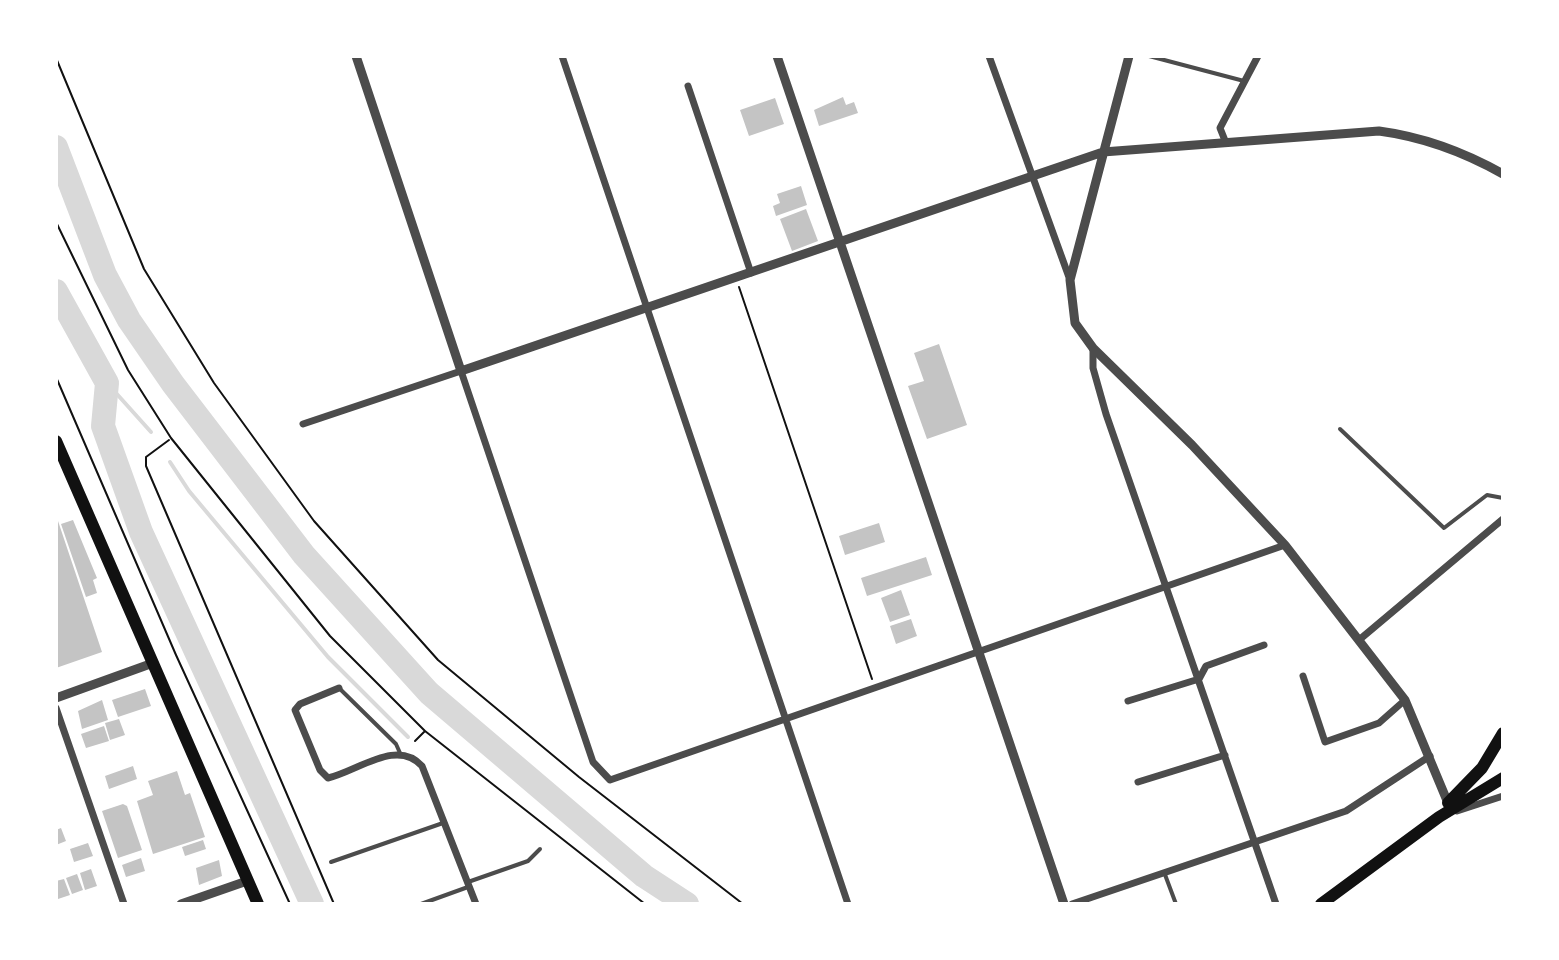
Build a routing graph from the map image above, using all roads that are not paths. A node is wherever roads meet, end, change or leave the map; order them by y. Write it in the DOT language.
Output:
graph roads {
  1 [pos="356,56"];
  2 [pos="562,56"];
  3 [pos="777,56"];
  4 [pos="989,56"];
  5 [pos="1129,56"];
  6 [pos="1149,56"];
  7 [pos="1258,56"];
  8 [pos="1244,81"];
  9 [pos="688,86"];
  10 [pos="1226,143"];
  11 [pos="1103,152"];
  12 [pos="1503,174"];
  13 [pos="1031,178"];
  14 [pos="840,242"];
  15 [pos="751,273"];
  16 [pos="1070,280"];
  17 [pos="648,309"];
  18 [pos="1093,348"];
  19 [pos="461,371"];
  20 [pos="303,424"];
  21 [pos="1340,429"];
  22 [pos="56,441"];
  23 [pos="1503,498"];
  24 [pos="1503,519"];
  25 [pos="1285,545"];
  26 [pos="1167,586"];
  27 [pos="1359,640"];
  28 [pos="1264,645"];
  29 [pos="979,652"];
  30 [pos="153,663"];
  31 [pos="1303,676"];
  32 [pos="1199,679"];
  33 [pos="339,688"];
  34 [pos="56,698"];
  35 [pos="1405,700"];
  36 [pos="1128,701"];
  37 [pos="56,708"];
  38 [pos="788,718"];
  39 [pos="1503,733"];
  40 [pos="400,753"];
  41 [pos="1225,755"];
  42 [pos="1430,755"];
  43 [pos="1503,778"];
  44 [pos="1138,782"];
  45 [pos="1503,796"];
  46 [pos="1449,806"];
  47 [pos="445,822"];
  48 [pos="1255,841"];
  49 [pos="540,849"];
  50 [pos="331,862"];
  51 [pos="1164,872"];
  52 [pos="247,881"];
  53 [pos="469,884"];
  54 [pos="124,904"];
  55 [pos="181,904"];
  56 [pos="258,904"];
  57 [pos="421,904"];
  58 [pos="476,904"];
  59 [pos="848,904"];
  60 [pos="1064,904"];
  61 [pos="1072,904"];
  62 [pos="1176,904"];
  63 [pos="1276,904"];
  64 [pos="1321,904"];
  1 -- 19 [label="street"];
  2 -- 17 [label="street"];
  3 -- 14 [label="street"];
  4 -- 13 [label="street"];
  5 -- 11 [label="street"];
  6 -- 8 [label="lane"];
  7 -- 8 [label="street"];
  8 -- 10 [label="street"];
  9 -- 15 [label="street"];
  10 -- 11 [label="street"];
  10 -- 12 [label="street"];
  11 -- 13 [label="street"];
  11 -- 16 [label="street"];
  13 -- 14 [label="street"];
  13 -- 16 [label="street"];
  14 -- 15 [label="street"];
  14 -- 29 [label="street"];
  15 -- 17 [label="street"];
  16 -- 18 [label="street"];
  17 -- 19 [label="street"];
  17 -- 38 [label="street"];
  18 -- 25 [label="street"];
  18 -- 26 [label="street"];
  19 -- 20 [label="street"];
  19 -- 38 [label="street"];
  21 -- 23 [label="lane"];
  22 -- 30 [label="main road"];
  24 -- 27 [label="street"];
  25 -- 26 [label="street"];
  25 -- 27 [label="street"];
  26 -- 29 [label="street"];
  26 -- 32 [label="street"];
  27 -- 35 [label="street"];
  28 -- 32 [label="street"];
  29 -- 38 [label="street"];
  29 -- 60 [label="street"];
  30 -- 34 [label="street"];
  30 -- 52 [label="main road"];
  31 -- 35 [label="street"];
  32 -- 36 [label="street"];
  32 -- 41 [label="street"];
  33 -- 40 [label="lane"];
  33 -- 40 [label="street"];
  35 -- 42 [label="street"];
  37 -- 54 [label="street"];
  38 -- 59 [label="street"];
  39 -- 46 [label="main road"];
  40 -- 47 [label="street"];
  41 -- 44 [label="street"];
  41 -- 48 [label="street"];
  42 -- 46 [label="street"];
  42 -- 48 [label="street"];
  43 -- 46 [label="main road"];
  45 -- 46 [label="street"];
  46 -- 64 [label="main road"];
  47 -- 50 [label="lane"];
  47 -- 53 [label="street"];
  48 -- 51 [label="street"];
  48 -- 63 [label="street"];
  49 -- 53 [label="lane"];
  51 -- 61 [label="street"];
  51 -- 62 [label="lane"];
  52 -- 55 [label="street"];
  52 -- 56 [label="main road"];
  53 -- 57 [label="lane"];
  53 -- 58 [label="street"];
}
